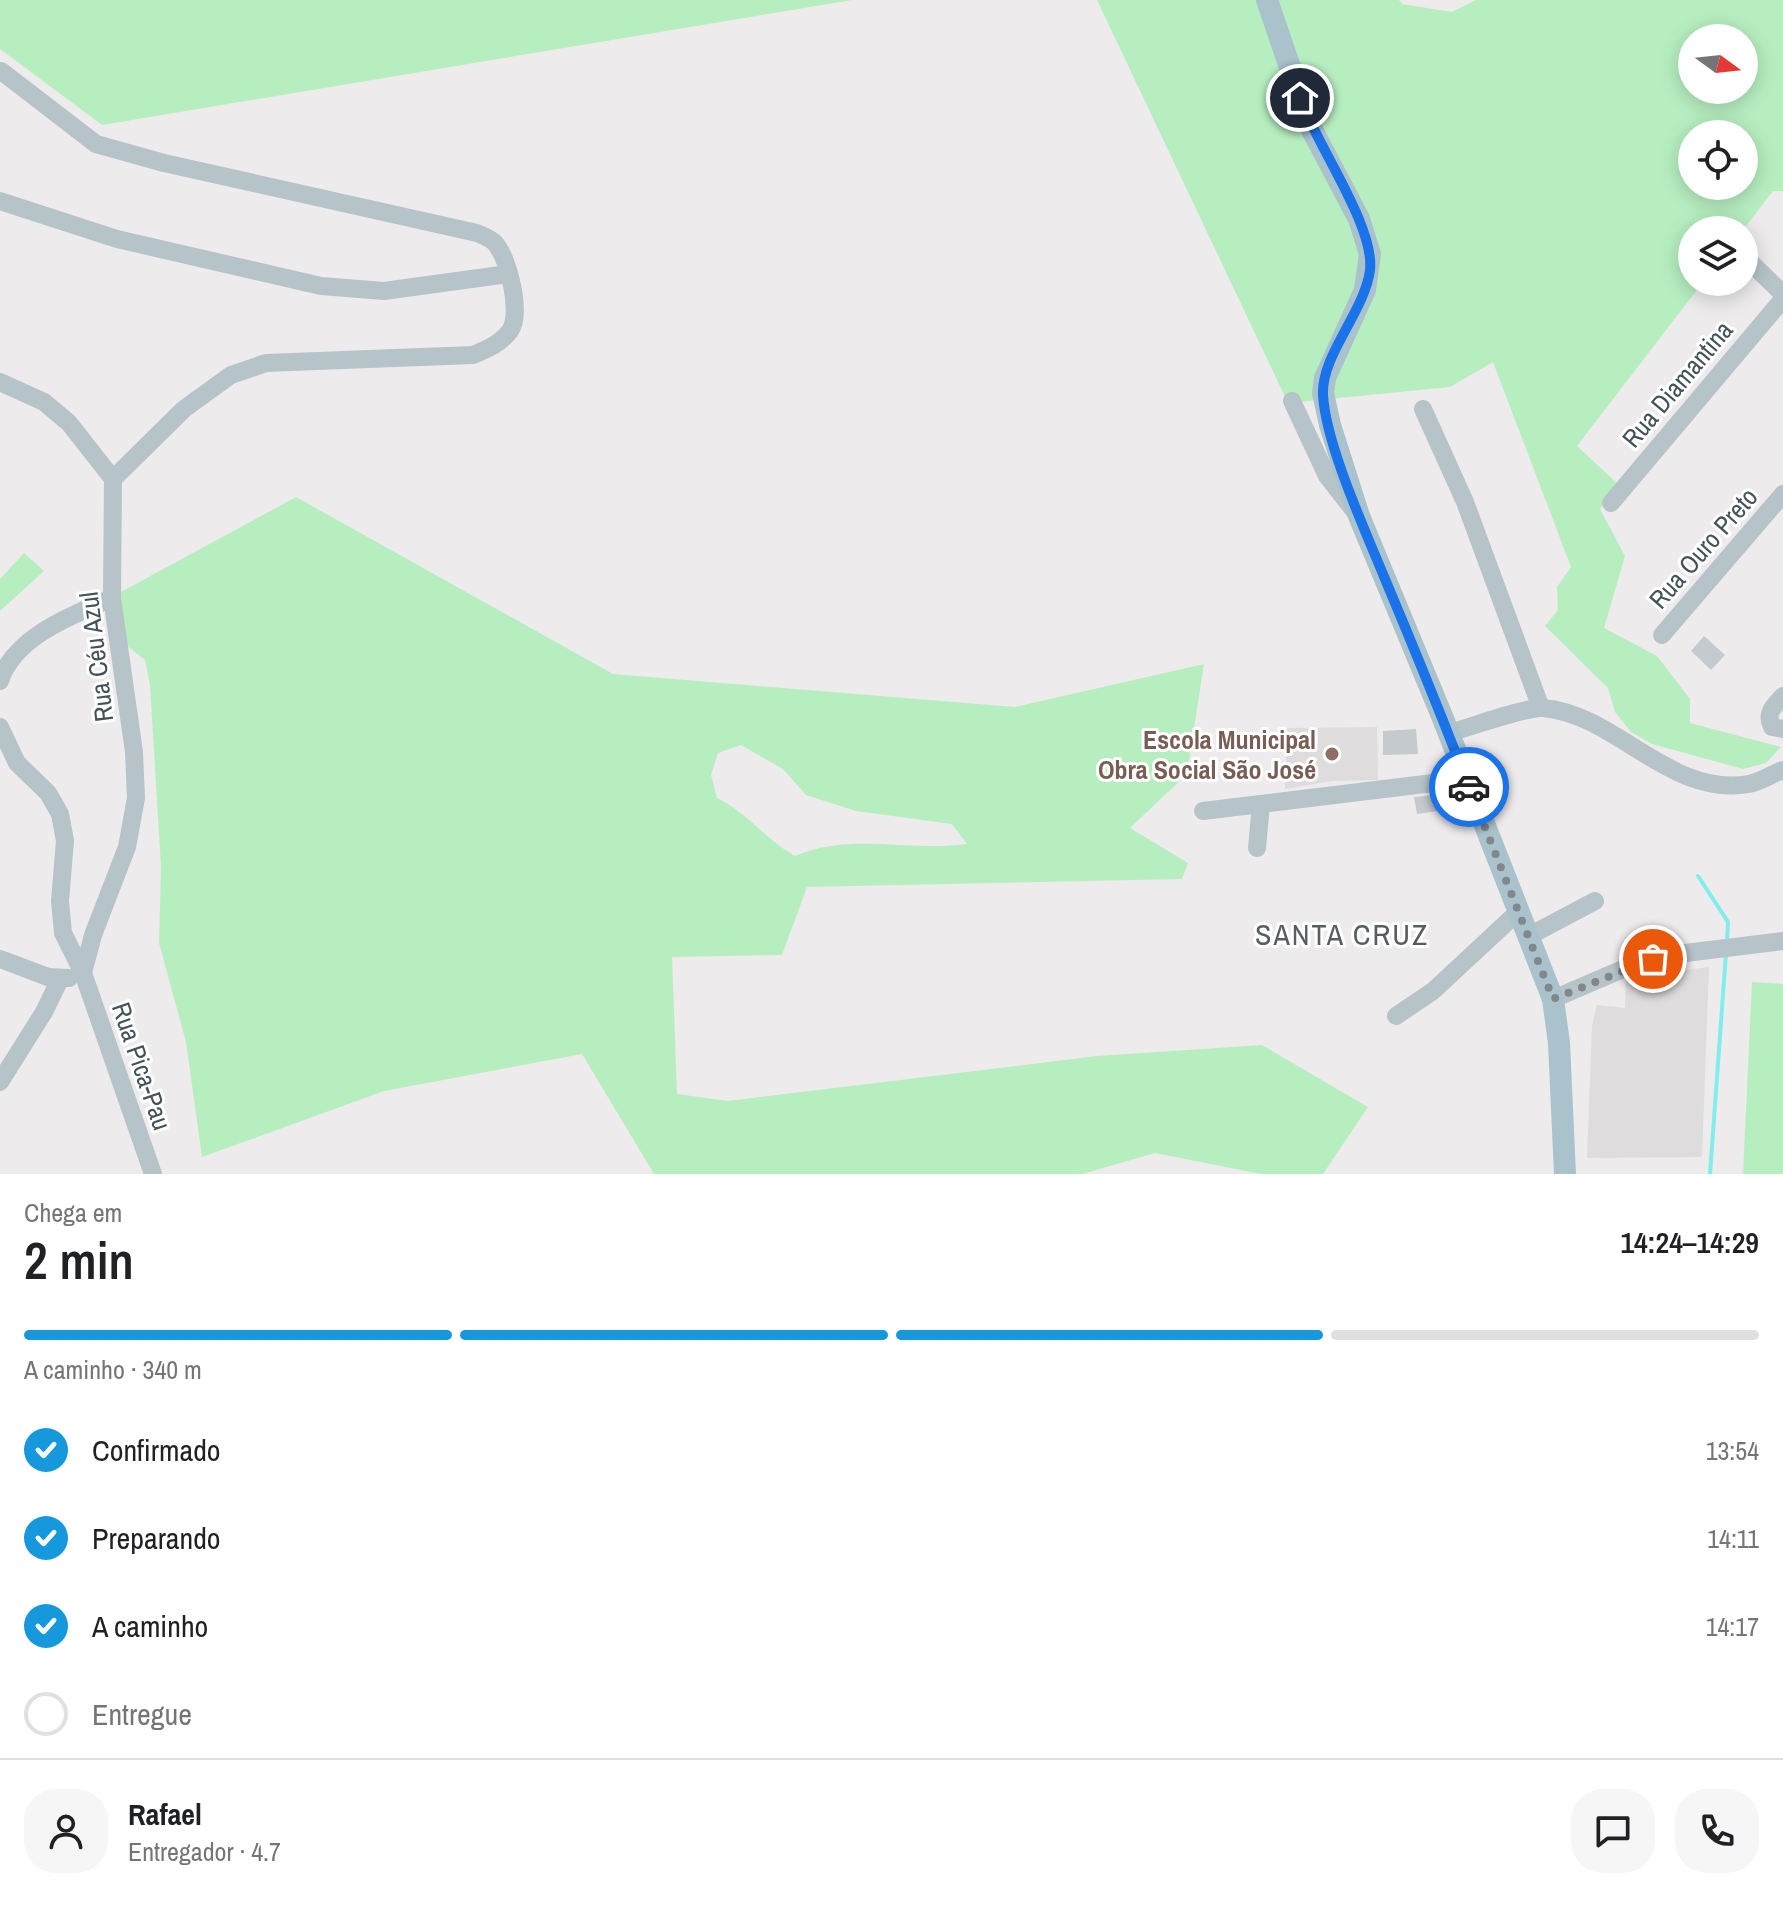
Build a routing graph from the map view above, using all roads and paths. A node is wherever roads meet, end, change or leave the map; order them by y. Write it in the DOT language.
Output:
graph roads {
  1 [pos="1267,0"];
  2 [pos="1,71"];
  3 [pos="0,201"];
  4 [pos="1758,270"];
  5 [pos="508,274"];
  6 [pos="1783,296"];
  7 [pos="0,382"];
  8 [pos="1292,401"];
  9 [pos="1423,409"];
  10 [pos="113,479"];
  11 [pos="1783,494"];
  12 [pos="1611,503"];
  13 [pos="1359,516"];
  14 [pos="112,598"];
  15 [pos="1662,635"];
  16 [pos="0,681"];
  17 [pos="1783,696"];
  18 [pos="1541,708"];
  19 [pos="0,727"];
  20 [pos="1783,729"];
  21 [pos="1448,733"];
  22 [pos="1783,770"];
  23 [pos="1466,779"];
  24 [pos="1261,804"];
  25 [pos="1203,811"];
  26 [pos="1257,848"];
  27 [pos="1595,901"];
  28 [pos="1519,911"];
  29 [pos="1529,936"];
  30 [pos="1783,941"];
  31 [pos="0,959"];
  32 [pos="83,973"];
  33 [pos="60,979"];
  34 [pos="1553,999"];
  35 [pos="1396,1016"];
  36 [pos="0,1082"];
  37 [pos="153,1174"];
  38 [pos="1565,1174"];
  1 -- 13 [label="main road"];
  2 -- 5 [label="street"];
  3 -- 5 [label="street"];
  4 -- 6 [label="street"];
  5 -- 10 [label="street"];
  6 -- 12 [label="street, Rua Diamantina"];
  7 -- 10 [label="street"];
  8 -- 13 [label="street"];
  9 -- 18 [label="street"];
  10 -- 14 [label="street, Rua Céu Azul"];
  11 -- 15 [label="street, Rua Ouro Preto"];
  13 -- 21 [label="main road"];
  14 -- 16 [label="street"];
  14 -- 32 [label="street, Rua Céu Azul"];
  17 -- 20 [label="street"];
  18 -- 21 [label="street"];
  18 -- 22 [label="street"];
  19 -- 32 [label="street, Rua Pica-Pau"];
  21 -- 23 [label="main road"];
  23 -- 24 [label="street"];
  23 -- 28 [label="main road"];
  24 -- 25 [label="street"];
  24 -- 26 [label="street"];
  27 -- 29 [label="street"];
  28 -- 29 [label="main road"];
  28 -- 35 [label="street"];
  29 -- 34 [label="main road"];
  30 -- 34 [label="street"];
  31 -- 33 [label="street"];
  32 -- 33 [label="street"];
  32 -- 37 [label="street, Rua Pica-Pau"];
  33 -- 36 [label="street"];
  34 -- 38 [label="main road"];
}
